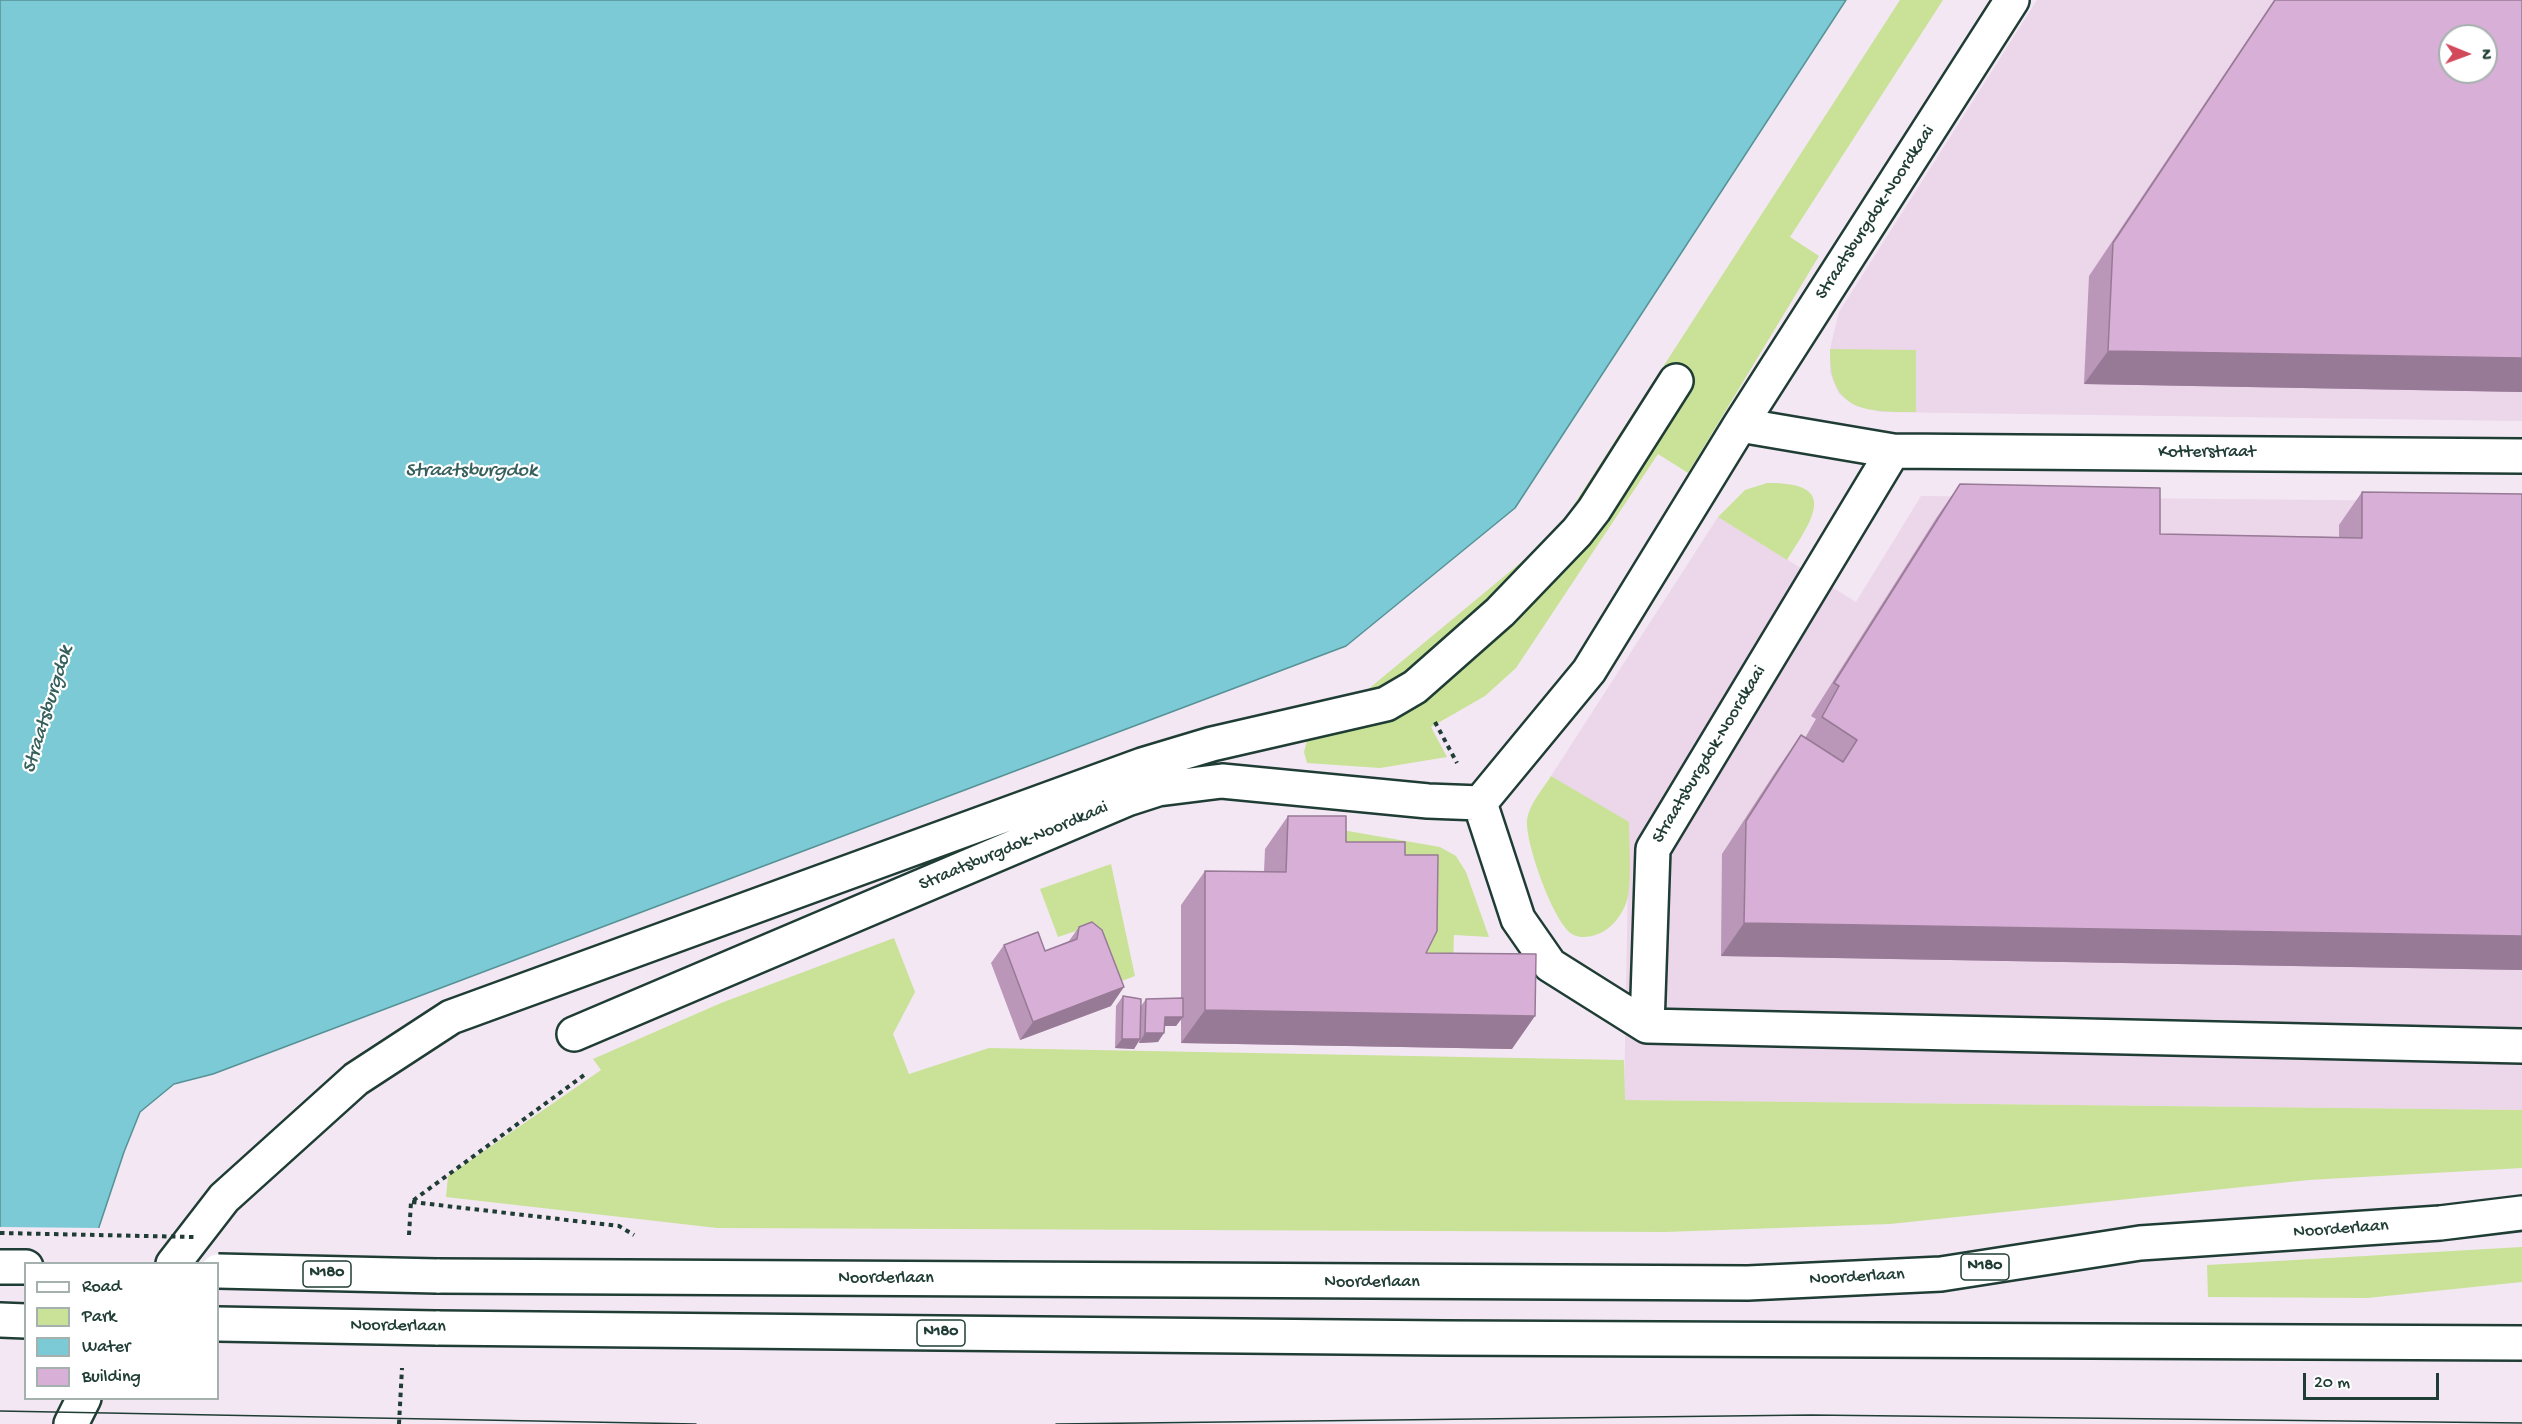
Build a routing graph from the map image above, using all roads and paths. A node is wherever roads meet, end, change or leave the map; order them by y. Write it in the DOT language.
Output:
graph roads {
  1 [pos="2012,0"];
  2 [pos="1676,381"];
  3 [pos="1740,425"];
  4 [pos="1893,451"];
  5 [pos="2522,456"];
  6 [pos="1415,687"];
  7 [pos="1480,803"];
  8 [pos="1647,1026"];
  9 [pos="585,1030"];
  10 [pos="2522,1046"];
  11 [pos="411,1202"];
  12 [pos="2522,1214"];
  13 [pos="409,1237"];
  14 [pos="637,1238"];
  15 [pos="174,1262"];
  16 [pos="0,1267"];
  17 [pos="24,1267"];
  18 [pos="219,1271"];
  19 [pos="0,1320"];
  20 [pos="24,1321"];
  21 [pos="219,1324"];
  22 [pos="2522,1343"];
  23 [pos="402,1366"];
  24 [pos="83,1400"];
  25 [pos="71,1424"];
  26 [pos="399,1424"];
  1 -- 3 [label="main road, Straatsburgdok-Noordkaai"];
  2 -- 6 [label="main road"];
  3 -- 4 [label="main road"];
  3 -- 7 [label="main road, Straatsburgdok-Noordkaai"];
  4 -- 5 [label="main road, Kotterstraat"];
  4 -- 8 [label="main road, Straatsburgdok-Noordkaai"];
  6 -- 7 [label="path"];
  6 -- 15 [label="main road"];
  7 -- 8 [label="main road"];
  7 -- 9 [label="main road, Straatsburgdok-Noordkaai"];
  8 -- 10 [label="main road"];
  9 -- 11 [label="path"];
  11 -- 13 [label="path"];
  11 -- 14 [label="path"];
  12 -- 18 [label="main road, Noorderlaan / N180, bridge"];
  16 -- 17 [label="main road"];
  19 -- 20 [label="main road"];
  21 -- 22 [label="main road, Noorderlaan / N180, bridge"];
  23 -- 26 [label="path"];
  24 -- 25 [label="main road"];
}
